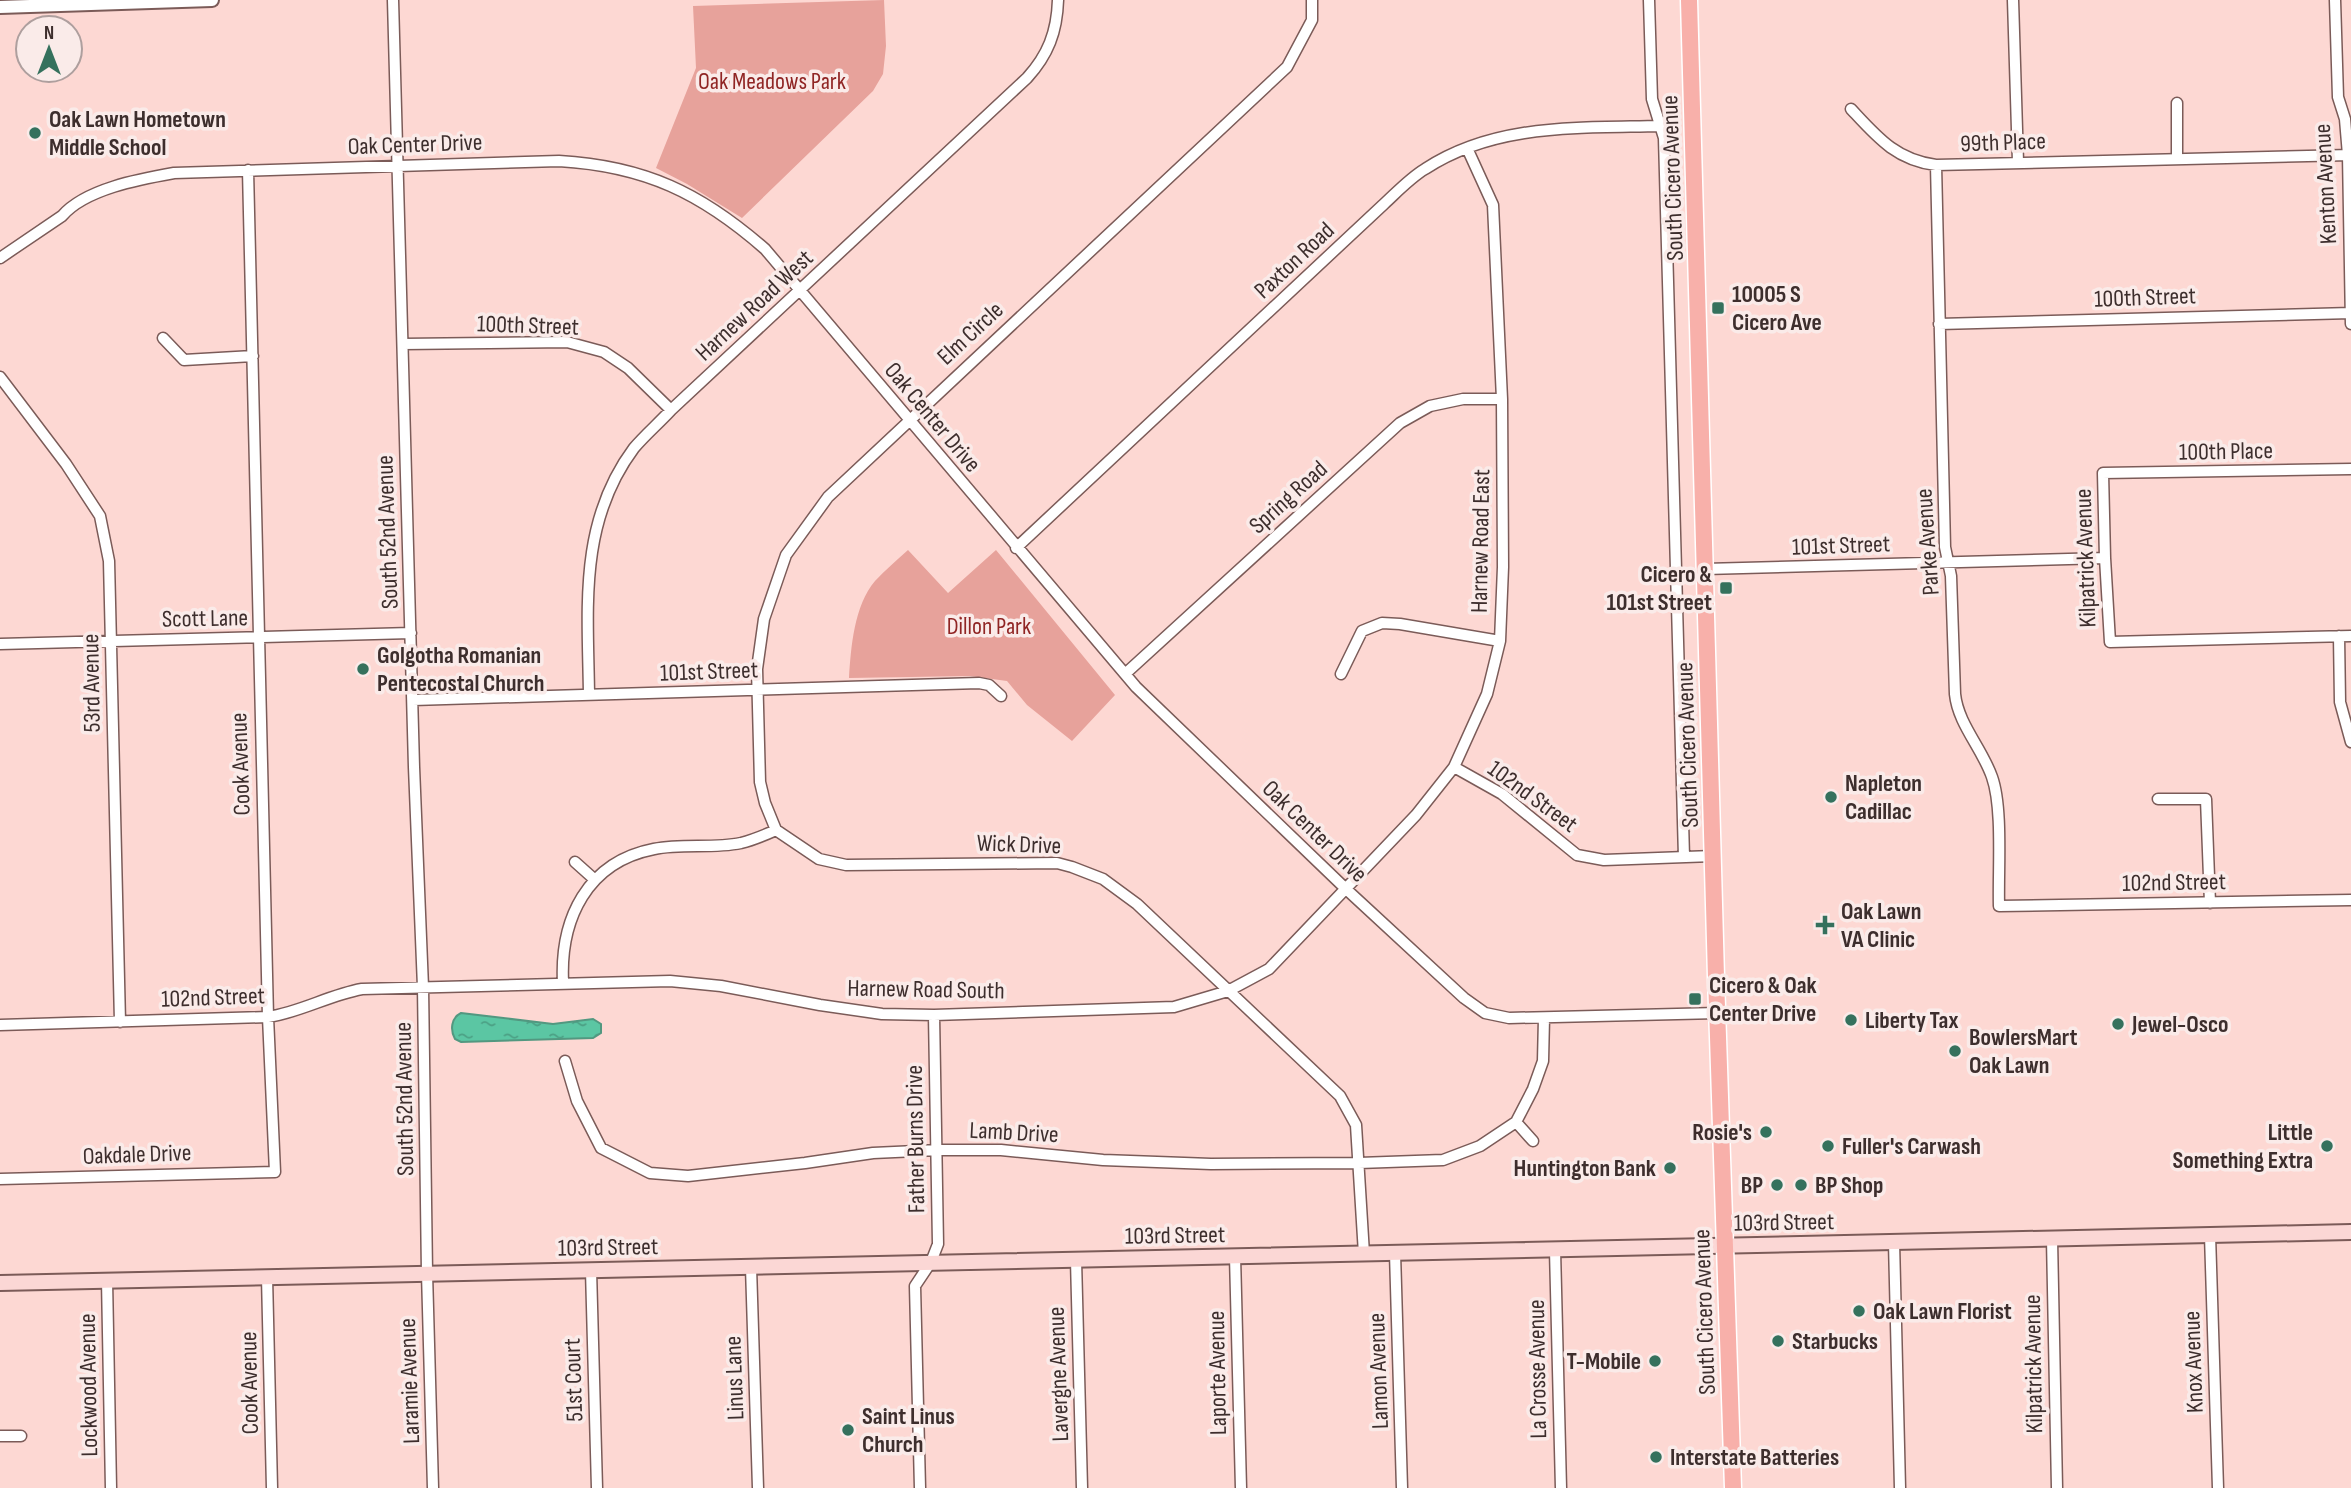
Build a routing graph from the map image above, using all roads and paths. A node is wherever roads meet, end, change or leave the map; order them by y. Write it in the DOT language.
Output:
graph roads {
  1 [pos="212,0"];
  2 [pos="393,0"];
  3 [pos="1058,0"];
  4 [pos="1312,0"];
  5 [pos="1649,0"];
  6 [pos="1689,0"];
  7 [pos="2013,0"];
  8 [pos="2335,0"];
  9 [pos="55,3"];
  10 [pos="0,7"];
  11 [pos="2177,103"];
  12 [pos="1851,109"];
  13 [pos="1660,126"];
  14 [pos="1467,148"];
  15 [pos="2349,155"];
  16 [pos="2177,159"];
  17 [pos="2018,162"];
  18 [pos="397,165"];
  19 [pos="1936,165"];
  20 [pos="248,170"];
  21 [pos="0,258"];
  22 [pos="800,292"];
  23 [pos="2351,313"];
  24 [pos="1939,324"];
  25 [pos="2351,324"];
  26 [pos="163,338"];
  27 [pos="403,344"];
  28 [pos="253,356"];
  29 [pos="0,377"];
  30 [pos="1502,399"];
  31 [pos="671,410"];
  32 [pos="908,420"];
  33 [pos="2351,469"];
  34 [pos="2103,473"];
  35 [pos="1016,548"];
  36 [pos="2105,558"];
  37 [pos="1949,563"];
  38 [pos="1705,569"];
  39 [pos="411,634"];
  40 [pos="2339,636"];
  41 [pos="2351,636"];
  42 [pos="258,639"];
  43 [pos="111,641"];
  44 [pos="1500,641"];
  45 [pos="0,643"];
  46 [pos="1125,674"];
  47 [pos="1340,674"];
  48 [pos="757,690"];
  49 [pos="589,695"];
  50 [pos="1001,696"];
  51 [pos="413,700"];
  52 [pos="2351,742"];
  53 [pos="1454,767"];
  54 [pos="2158,799"];
  55 [pos="776,830"];
  56 [pos="1713,856"];
  57 [pos="1684,857"];
  58 [pos="575,862"];
  59 [pos="594,879"];
  60 [pos="1346,889"];
  61 [pos="2351,900"];
  62 [pos="2210,903"];
  63 [pos="1998,906"];
  64 [pos="563,982"];
  65 [pos="423,987"];
  66 [pos="1228,991"];
  67 [pos="1718,1013"];
  68 [pos="934,1015"];
  69 [pos="268,1017"];
  70 [pos="1544,1018"];
  71 [pos="120,1021"];
  72 [pos="0,1025"];
  73 [pos="565,1061"];
  74 [pos="1516,1122"];
  75 [pos="1533,1141"];
  76 [pos="938,1150"];
  77 [pos="1359,1163"];
  78 [pos="275,1171"];
  79 [pos="0,1179"];
  80 [pos="2351,1232"];
  81 [pos="2210,1235"];
  82 [pos="2052,1239"];
  83 [pos="1894,1242"];
  84 [pos="1725,1246"];
  85 [pos="1555,1250"];
  86 [pos="1395,1253"];
  87 [pos="1364,1254"];
  88 [pos="1236,1256"];
  89 [pos="1076,1260"];
  90 [pos="931,1262"];
  91 [pos="751,1267"];
  92 [pos="591,1270"];
  93 [pos="427,1273"];
  94 [pos="267,1277"];
  95 [pos="107,1280"];
  96 [pos="0,1283"];
  97 [pos="0,1436"];
  98 [pos="21,1436"];
  99 [pos="111,1488"];
  100 [pos="272,1488"];
  101 [pos="433,1488"];
  102 [pos="597,1488"];
  103 [pos="758,1488"];
  104 [pos="920,1488"];
  105 [pos="1082,1488"];
  106 [pos="1241,1488"];
  107 [pos="1402,1488"];
  108 [pos="1561,1488"];
  109 [pos="1733,1488"];
  110 [pos="1900,1488"];
  111 [pos="2057,1488"];
  112 [pos="2218,1488"];
  1 -- 9 [label="street"];
  2 -- 18 [label="street, South 52nd Avenue"];
  3 -- 22 [label="street, Harnew Road West"];
  4 -- 32 [label="street, Elm Circle"];
  5 -- 13 [label="street, South Cicero Avenue"];
  6 -- 38 [label="main road, South Cicero Avenue"];
  7 -- 17 [label="street"];
  8 -- 15 [label="street, Kenton Avenue"];
  9 -- 10 [label="street"];
  11 -- 16 [label="street"];
  12 -- 19 [label="street, 99th Place"];
  13 -- 14 [label="street, Paxton Road"];
  13 -- 57 [label="street, South Cicero Avenue"];
  14 -- 30 [label="street, Harnew Road East"];
  14 -- 35 [label="street, Paxton Road"];
  15 -- 16 [label="street, 99th Place"];
  15 -- 23 [label="street, Kenton Avenue"];
  16 -- 17 [label="street, 99th Place"];
  17 -- 19 [label="street, 99th Place"];
  18 -- 20 [label="street, Oak Center Drive"];
  18 -- 22 [label="street, Oak Center Drive"];
  18 -- 27 [label="street, South 52nd Avenue"];
  19 -- 24 [label="street, Parke Avenue"];
  20 -- 21 [label="street, Oak Center Drive"];
  20 -- 28 [label="street, Cook Avenue"];
  22 -- 31 [label="street, Harnew Road West"];
  22 -- 32 [label="street, Oak Center Drive"];
  23 -- 24 [label="street, 100th Street"];
  23 -- 25 [label="street, Kenton Avenue"];
  24 -- 37 [label="street, Parke Avenue"];
  26 -- 28 [label="street"];
  27 -- 31 [label="street, 100th Street"];
  27 -- 39 [label="street, South 52nd Avenue"];
  28 -- 42 [label="street, Cook Avenue"];
  29 -- 43 [label="street, 53rd Avenue"];
  30 -- 44 [label="street, Harnew Road East"];
  30 -- 46 [label="street, Spring Road"];
  31 -- 49 [label="street, Harnew Road West"];
  32 -- 35 [label="street, Oak Center Drive"];
  32 -- 48 [label="street, Elm Circle"];
  33 -- 34 [label="street, 100th Place"];
  34 -- 36 [label="street, Kilpatrick Avenue"];
  35 -- 46 [label="street, Oak Center Drive"];
  36 -- 37 [label="street, 101st Street"];
  36 -- 40 [label="street, Kilpatrick Avenue"];
  37 -- 38 [label="street, 101st Street"];
  37 -- 63 [label="street, Parke Avenue"];
  38 -- 56 [label="main road, South Cicero Avenue"];
  39 -- 42 [label="street, Scott Lane"];
  39 -- 51 [label="street, South 52nd Avenue"];
  40 -- 41 [label="street"];
  40 -- 52 [label="street"];
  42 -- 43 [label="street, Scott Lane"];
  42 -- 69 [label="street, Cook Avenue"];
  43 -- 45 [label="street, Scott Lane"];
  43 -- 71 [label="street, 53rd Avenue"];
  44 -- 47 [label="street"];
  44 -- 53 [label="street, Harnew Road East"];
  46 -- 60 [label="street, Oak Center Drive"];
  48 -- 49 [label="street, 101st Street"];
  48 -- 50 [label="street, 101st Street"];
  48 -- 55 [label="street, Elm Circle"];
  49 -- 51 [label="street, 101st Street"];
  51 -- 65 [label="street, South 52nd Avenue"];
  53 -- 57 [label="street, 102nd Street"];
  53 -- 60 [label="street, Harnew Road East"];
  54 -- 62 [label="street"];
  55 -- 59 [label="street"];
  55 -- 66 [label="street, Wick Drive"];
  56 -- 57 [label="street, 102nd Street"];
  56 -- 67 [label="main road, South Cicero Avenue"];
  58 -- 59 [label="street"];
  59 -- 64 [label="street"];
  60 -- 66 [label="street, Harnew Road South"];
  60 -- 70 [label="street, Oak Center Drive"];
  61 -- 62 [label="street, 102nd Street"];
  62 -- 63 [label="street, 102nd Street"];
  64 -- 65 [label="street, Harnew Road South"];
  64 -- 68 [label="street, Harnew Road South"];
  65 -- 69 [label="street, 102nd Street"];
  65 -- 93 [label="street, South 52nd Avenue"];
  66 -- 68 [label="street, Harnew Road South"];
  66 -- 77 [label="street, Wick Drive"];
  67 -- 70 [label="street, Oak Center Drive"];
  67 -- 84 [label="main road, South Cicero Avenue"];
  68 -- 76 [label="street, Father Burns Drive"];
  69 -- 71 [label="street, 102nd Street"];
  69 -- 78 [label="street, Cook Avenue"];
  70 -- 74 [label="street, Lamb Drive"];
  71 -- 72 [label="street, 102nd Street"];
  73 -- 76 [label="street, Lamb Drive"];
  74 -- 75 [label="street"];
  74 -- 77 [label="street, Lamb Drive"];
  76 -- 77 [label="street, Lamb Drive"];
  76 -- 90 [label="street, Father Burns Drive"];
  77 -- 87 [label="street, Wick Drive"];
  78 -- 79 [label="street, Oakdale Drive"];
  80 -- 81 [label="main road, 103rd Street"];
  81 -- 82 [label="main road, 103rd Street"];
  81 -- 112 [label="street, Knox Avenue"];
  82 -- 83 [label="main road, 103rd Street"];
  82 -- 111 [label="street, Kilpatrick Avenue"];
  83 -- 84 [label="main road, 103rd Street"];
  83 -- 110 [label="street"];
  84 -- 85 [label="main road, 103rd Street"];
  84 -- 109 [label="main road, South Cicero Avenue"];
  85 -- 86 [label="main road, 103rd Street"];
  85 -- 108 [label="street, La Crosse Avenue"];
  86 -- 87 [label="main road, 103rd Street"];
  86 -- 107 [label="street, Lamon Avenue"];
  87 -- 88 [label="main road, 103rd Street"];
  88 -- 89 [label="main road, 103rd Street"];
  88 -- 106 [label="street, Laporte Avenue"];
  89 -- 90 [label="main road, 103rd Street"];
  89 -- 105 [label="street, Lavergne Avenue"];
  90 -- 91 [label="main road, 103rd Street"];
  90 -- 104 [label="street, Father Burns Drive"];
  91 -- 92 [label="main road, 103rd Street"];
  91 -- 103 [label="street, Linus Lane"];
  92 -- 93 [label="main road, 103rd Street"];
  92 -- 102 [label="street, 51st Court"];
  93 -- 94 [label="main road, 103rd Street"];
  93 -- 101 [label="street, Laramie Avenue"];
  94 -- 95 [label="main road, 103rd Street"];
  94 -- 100 [label="street, Cook Avenue"];
  95 -- 96 [label="main road, 103rd Street"];
  95 -- 99 [label="street, Lockwood Avenue"];
  97 -- 98 [label="street"];
}
